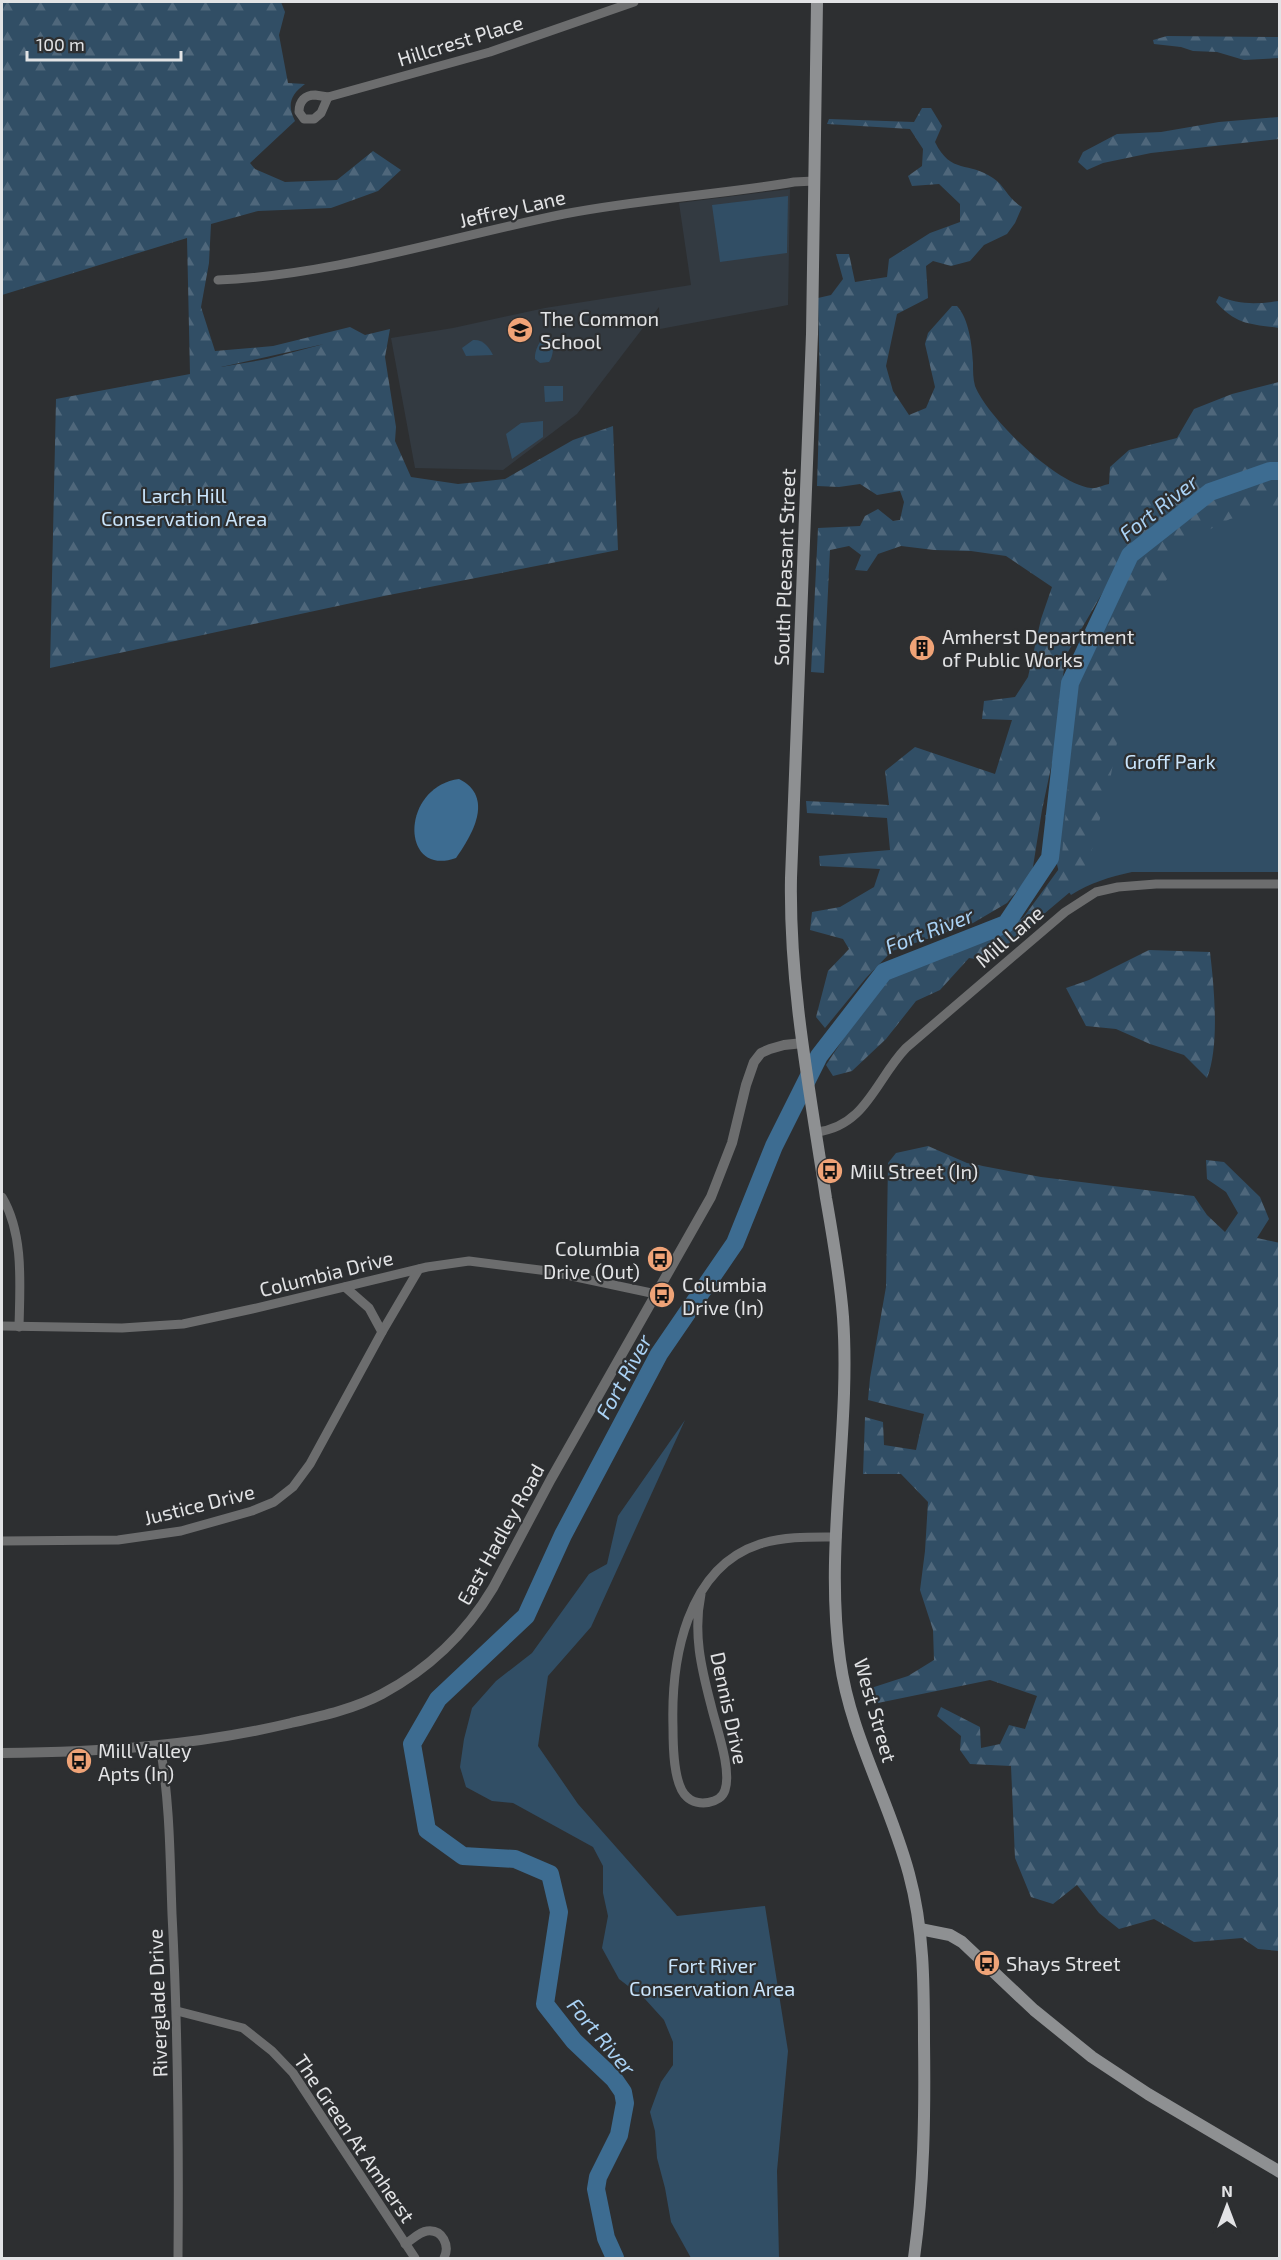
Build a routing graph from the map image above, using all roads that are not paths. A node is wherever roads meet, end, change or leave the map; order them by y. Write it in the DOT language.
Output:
graph roads {
  1 [pos="634,2"];
  2 [pos="817,2"];
  3 [pos="328,97"];
  4 [pos="814,182"];
  5 [pos="218,280"];
  6 [pos="1280,884"];
  7 [pos="803,1043"];
  8 [pos="817,1132"];
  9 [pos="2,1197"];
  10 [pos="419,1269"];
  11 [pos="345,1287"];
  12 [pos="656,1294"];
  13 [pos="2,1326"];
  14 [pos="19,1326"];
  15 [pos="382,1332"];
  16 [pos="837,1537"];
  17 [pos="2,1541"];
  18 [pos="701,1593"];
  19 [pos="160,1746"];
  20 [pos="2,1753"];
  21 [pos="920,1929"];
  22 [pos="177,2011"];
  23 [pos="1280,2172"];
  24 [pos="405,2244"];
  25 [pos="178,2259"];
  26 [pos="415,2259"];
  27 [pos="444,2259"];
  28 [pos="914,2259"];
  1 -- 3 [label="street, Hillcrest Place"];
  2 -- 4 [label="main road, South Pleasant Street"];
  4 -- 5 [label="street, Jeffrey Lane"];
  4 -- 7 [label="main road, South Pleasant Street"];
  6 -- 8 [label="street, Mill Lane"];
  7 -- 8 [label="main road, South Pleasant Street"];
  7 -- 12 [label="street, East Hadley Road"];
  8 -- 16 [label="main road, West Street"];
  9 -- 14 [label="street"];
  10 -- 11 [label="street, Columbia Drive"];
  10 -- 12 [label="street, Columbia Drive"];
  10 -- 15 [label="street, Justice Drive"];
  11 -- 14 [label="street, Columbia Drive"];
  11 -- 15 [label="street"];
  12 -- 19 [label="street, East Hadley Road"];
  13 -- 14 [label="street, Columbia Drive"];
  15 -- 17 [label="street, Justice Drive"];
  16 -- 18 [label="street, Dennis Drive"];
  16 -- 21 [label="main road, West Street"];
  18 -- 18 [label="street, Dennis Drive"];
  19 -- 20 [label="street, East Hadley Road"];
  19 -- 22 [label="street, Riverglade Drive"];
  21 -- 23 [label="main road"];
  21 -- 28 [label="main road, West Street"];
  22 -- 24 [label="street, The Green At Amherst"];
  22 -- 25 [label="street, Riverglade Drive"];
  24 -- 26 [label="street, The Green At Amherst"];
  24 -- 27 [label="street, The Green At Amherst"];
}
